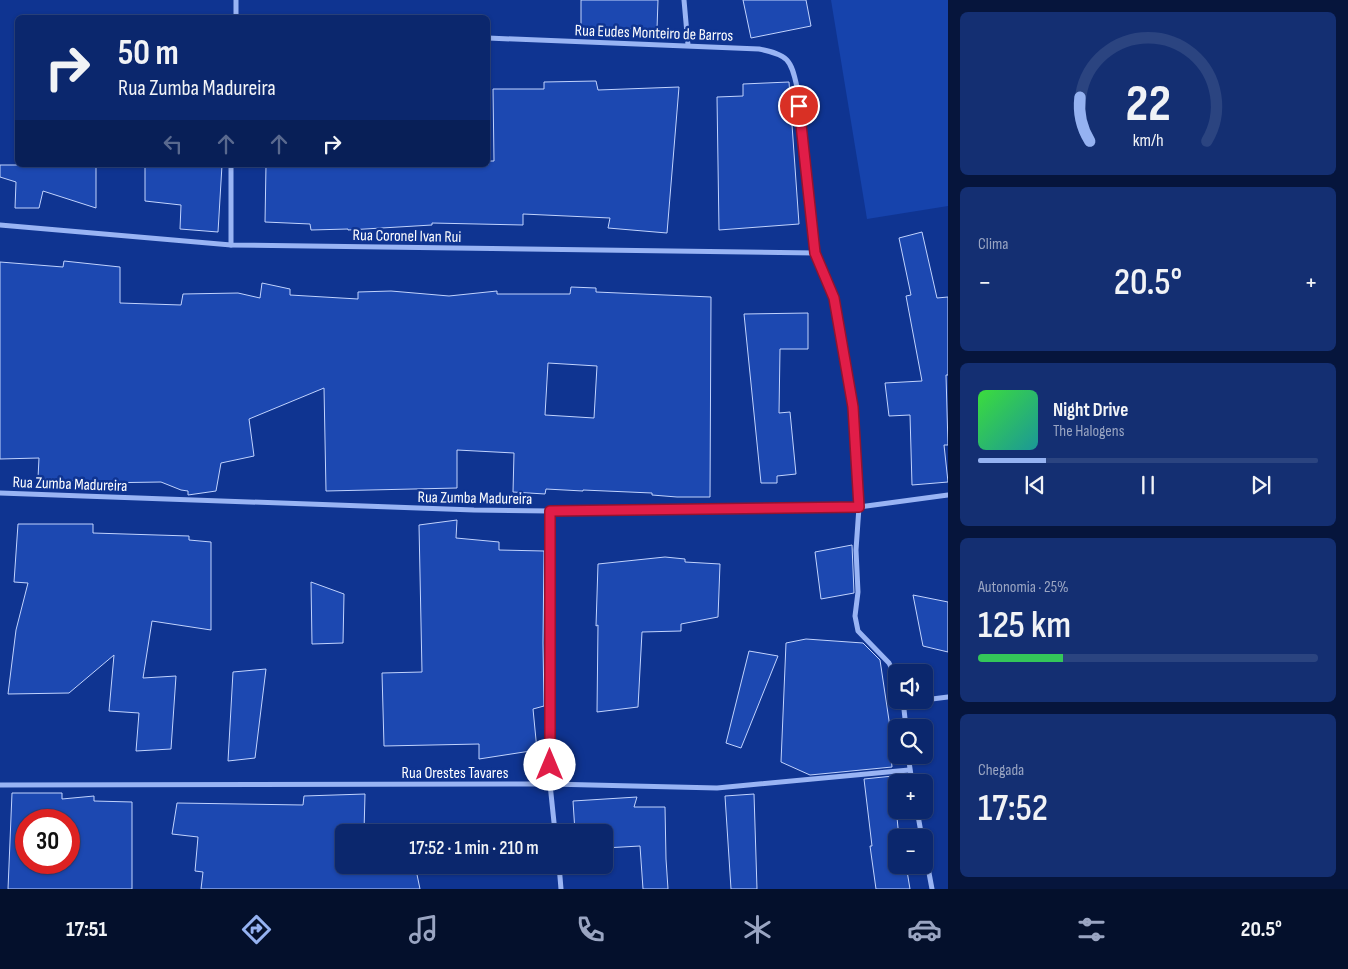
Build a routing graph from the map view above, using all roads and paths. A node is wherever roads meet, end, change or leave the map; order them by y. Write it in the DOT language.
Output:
graph roads {
  1 [pos="236,0"];
  2 [pos="684,0"];
  3 [pos="236,15"];
  4 [pos="490,38"];
  5 [pos="688,45"];
  6 [pos="231,167"];
  7 [pos="0,225"];
  8 [pos="230,244"];
  9 [pos="815,253"];
  10 [pos="0,493"];
  11 [pos="948,495"];
  12 [pos="859,507"];
  13 [pos="550,511"];
  14 [pos="890,664"];
  15 [pos="948,697"];
  16 [pos="933,699"];
  17 [pos="909,764"];
  18 [pos="909,770"];
  19 [pos="910,774"];
  20 [pos="550,784"];
  21 [pos="0,785"];
  22 [pos="554,824"];
  23 [pos="560,874"];
  24 [pos="929,874"];
  25 [pos="561,889"];
  26 [pos="932,889"];
  1 -- 3 [label="street"];
  2 -- 5 [label="street"];
  4 -- 5 [label="street, Rua Eudes Monteiro de Barros"];
  5 -- 9 [label="street, Rua Eudes Monteiro de Barros"];
  6 -- 8 [label="street"];
  7 -- 8 [label="street, Rua Coronel Ivan Rui"];
  8 -- 9 [label="street, Rua Coronel Ivan Rui"];
  9 -- 12 [label="street, Rua Eudes Monteiro de Barros"];
  10 -- 13 [label="street, Rua Zumba Madureira"];
  11 -- 12 [label="street, Rua Zumba Madureira"];
  12 -- 13 [label="street, Rua Zumba Madureira"];
  12 -- 14 [label="street, Rua Eudes Monteiro de Barros"];
  13 -- 20 [label="street"];
  15 -- 16 [label="street"];
  17 -- 18 [label="street"];
  18 -- 19 [label="street"];
  18 -- 20 [label="street, Rua Orestes Tavares"];
  20 -- 21 [label="street, Rua Orestes Tavares"];
  20 -- 22 [label="street"];
  23 -- 25 [label="street"];
  24 -- 26 [label="street"];
}
